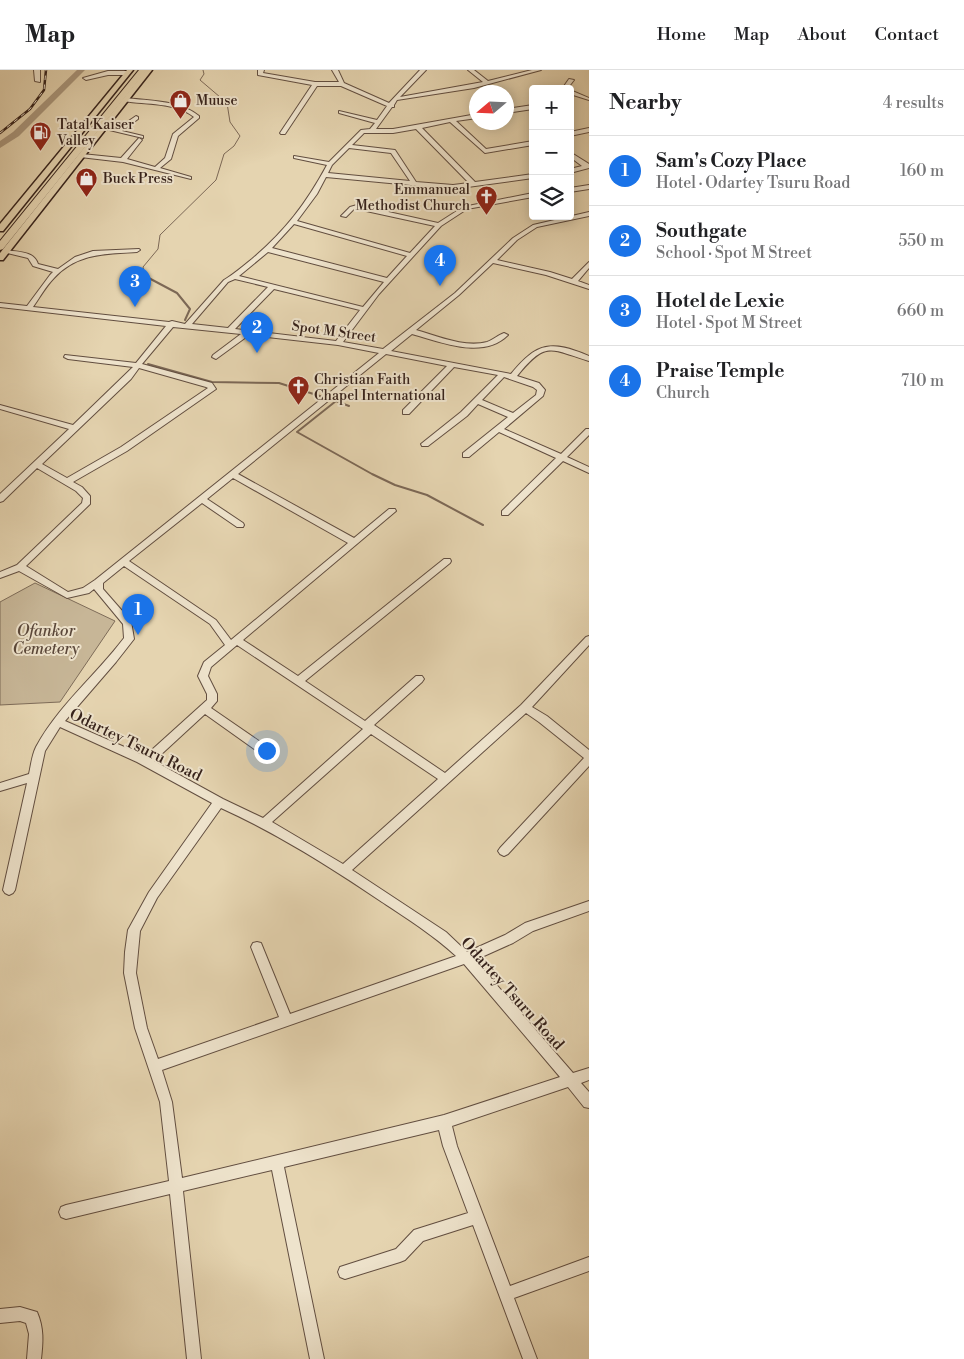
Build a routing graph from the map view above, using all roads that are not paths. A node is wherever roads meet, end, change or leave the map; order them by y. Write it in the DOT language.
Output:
graph roads {
  1 [pos="36,70"];
  2 [pos="137,70"];
  3 [pos="143,70"];
  4 [pos="149,70"];
  5 [pos="335,70"];
  6 [pos="422,70"];
  7 [pos="471,70"];
  8 [pos="538,70"];
  9 [pos="128,72"];
  10 [pos="261,72"];
  11 [pos="86,78"];
  12 [pos="570,80"];
  13 [pos="38,81"];
  14 [pos="488,83"];
  15 [pos="315,84"];
  16 [pos="342,84"];
  17 [pos="567,85"];
  18 [pos="574,93"];
  19 [pos="395,99"];
  20 [pos="589,99"];
  21 [pos="126,100"];
  22 [pos="574,101"];
  23 [pos="392,106"];
  24 [pos="529,108"];
  25 [pos="514,110"];
  26 [pos="342,112"];
  27 [pos="469,117"];
  28 [pos="136,118"];
  29 [pos="451,120"];
  30 [pos="378,122"];
  31 [pos="417,126"];
  32 [pos="104,128"];
  33 [pos="373,129"];
  34 [pos="119,130"];
  35 [pos="589,130"];
  36 [pos="283,133"];
  37 [pos="574,133"];
  38 [pos="529,144"];
  39 [pos="348,146"];
  40 [pos="82,156"];
  41 [pos="296,157"];
  42 [pos="574,157"];
  43 [pos="123,160"];
  44 [pos="330,164"];
  45 [pos="588,166"];
  46 [pos="157,168"];
  47 [pos="574,170"];
  48 [pos="325,175"];
  49 [pos="529,177"];
  50 [pos="189,178"];
  51 [pos="414,182"];
  52 [pos="473,184"];
  53 [pos="589,187"];
  54 [pos="574,189"];
  55 [pos="529,196"];
  56 [pos="589,214"];
  57 [pos="344,216"];
  58 [pos="293,222"];
  59 [pos="439,226"];
  60 [pos="0,228"];
  61 [pos="0,239"];
  62 [pos="3,249"];
  63 [pos="266,249"];
  64 [pos="137,250"];
  65 [pos="412,255"];
  66 [pos="0,258"];
  67 [pos="493,261"];
  68 [pos="589,264"];
  69 [pos="58,271"];
  70 [pos="234,278"];
  71 [pos="389,281"];
  72 [pos="574,281"];
  73 [pos="272,287"];
  74 [pos="589,287"];
  75 [pos="0,305"];
  76 [pos="29,308"];
  77 [pos="364,309"];
  78 [pos="172,323"];
  79 [pos="188,325"];
  80 [pos="230,330"];
  81 [pos="410,331"];
  82 [pos="248,332"];
  83 [pos="504,336"];
  84 [pos="338,344"];
  85 [pos="386,352"];
  86 [pos="216,357"];
  87 [pos="68,358"];
  88 [pos="589,359"];
  89 [pos="138,365"];
  90 [pos="452,365"];
  91 [pos="503,374"];
  92 [pos="513,376"];
  93 [pos="477,401"];
  94 [pos="0,408"];
  95 [pos="406,412"];
  96 [pos="514,416"];
  97 [pos="73,428"];
  98 [pos="498,429"];
  99 [pos="589,431"];
  100 [pos="425,444"];
  101 [pos="466,455"];
  102 [pos="563,457"];
  103 [pos="36,464"];
  104 [pos="589,470"];
  105 [pos="233,475"];
  106 [pos="66,482"];
  107 [pos="0,498"];
  108 [pos="202,499"];
  109 [pos="392,511"];
  110 [pos="505,513"];
  111 [pos="240,525"];
  112 [pos="354,542"];
  113 [pos="447,561"];
  114 [pos="124,562"];
  115 [pos="20,567"];
  116 [pos="0,575"];
  117 [pos="98,582"];
  118 [pos="589,639"];
  119 [pos="234,644"];
  120 [pos="419,679"];
  121 [pos="299,681"];
  122 [pos="525,708"];
  123 [pos="205,709"];
  124 [pos="58,722"];
  125 [pos="369,726"];
  126 [pos="268,753"];
  127 [pos="589,758"];
  128 [pos="146,762"];
  129 [pos="32,777"];
  130 [pos="446,779"];
  131 [pos="0,788"];
  132 [pos="219,802"];
  133 [pos="264,823"];
  134 [pos="504,851"];
  135 [pos="344,870"];
  136 [pos="9,890"];
  137 [pos="589,906"];
  138 [pos="257,947"];
  139 [pos="466,958"];
  140 [pos="287,1021"];
  141 [pos="154,1067"];
  142 [pos="589,1074"];
  143 [pos="570,1080"];
  144 [pos="589,1102"];
  145 [pos="444,1122"];
  146 [pos="277,1163"];
  147 [pos="175,1186"];
  148 [pos="66,1212"];
  149 [pos="477,1217"];
  150 [pos="589,1264"];
  151 [pos="345,1272"];
  152 [pos="506,1294"];
  153 [pos="0,1316"];
  154 [pos="34,1359"];
  155 [pos="194,1359"];
  156 [pos="317,1359"];
  157 [pos="530,1359"];
  1 -- 13 [label="street"];
  2 -- 61 [label="highway"];
  3 -- 62 [label="highway"];
  4 -- 21 [label="main road"];
  5 -- 16 [label="street"];
  6 -- 19 [label="street"];
  7 -- 14 [label="street"];
  8 -- 14 [label="street"];
  9 -- 11 [label="street"];
  9 -- 60 [label="main road"];
  10 -- 15 [label="street"];
  12 -- 17 [label="street"];
  14 -- 19 [label="street"];
  15 -- 16 [label="street"];
  15 -- 36 [label="street"];
  16 -- 23 [label="street"];
  18 -- 20 [label="street"];
  19 -- 23 [label="street"];
  20 -- 22 [label="street"];
  21 -- 32 [label="main road"];
  21 -- 46 [label="street"];
  23 -- 30 [label="street"];
  24 -- 25 [label="street"];
  26 -- 30 [label="street"];
  27 -- 29 [label="street"];
  28 -- 34 [label="street"];
  29 -- 31 [label="street"];
  29 -- 38 [label="street"];
  30 -- 33 [label="street"];
  31 -- 33 [label="street"];
  31 -- 52 [label="street"];
  32 -- 34 [label="street"];
  32 -- 40 [label="main road"];
  33 -- 39 [label="street"];
  34 -- 43 [label="street"];
  35 -- 37 [label="street"];
  39 -- 44 [label="street"];
  39 -- 51 [label="street"];
  40 -- 43 [label="street"];
  40 -- 62 [label="main road"];
  41 -- 44 [label="street"];
  42 -- 45 [label="street"];
  43 -- 46 [label="street"];
  44 -- 48 [label="street"];
  45 -- 47 [label="street"];
  46 -- 50 [label="street"];
  48 -- 51 [label="street"];
  48 -- 58 [label="street"];
  49 -- 52 [label="street"];
  51 -- 52 [label="street"];
  53 -- 54 [label="street"];
  55 -- 59 [label="street"];
  56 -- 67 [label="street"];
  57 -- 59 [label="street"];
  58 -- 63 [label="street"];
  58 -- 65 [label="street"];
  59 -- 65 [label="street"];
  62 -- 66 [label="main road"];
  62 -- 69 [label="street"];
  63 -- 70 [label="street"];
  63 -- 71 [label="street"];
  64 -- 69 [label="street"];
  65 -- 71 [label="street"];
  67 -- 72 [label="street"];
  67 -- 81 [label="street"];
  68 -- 72 [label="street"];
  69 -- 76 [label="street"];
  70 -- 73 [label="street"];
  70 -- 79 [label="street"];
  71 -- 77 [label="street"];
  72 -- 74 [label="street"];
  73 -- 77 [label="street"];
  73 -- 80 [label="street"];
  75 -- 76 [label="street, Spot M Street"];
  76 -- 78 [label="street, Spot M Street"];
  77 -- 84 [label="street"];
  78 -- 79 [label="street, Spot M Street"];
  78 -- 89 [label="street"];
  79 -- 80 [label="street, Spot M Street"];
  80 -- 82 [label="street, Spot M Street"];
  81 -- 83 [label="street"];
  81 -- 85 [label="street"];
  82 -- 84 [label="street, Spot M Street"];
  82 -- 86 [label="street"];
  84 -- 85 [label="street, Spot M Street"];
  85 -- 90 [label="street, Spot M Street"];
  85 -- 105 [label="street"];
  87 -- 89 [label="street"];
  88 -- 92 [label="street"];
  89 -- 97 [label="street"];
  89 -- 106 [label="street"];
  90 -- 91 [label="street, Spot M Street"];
  90 -- 95 [label="street"];
  91 -- 92 [label="street, Spot M Street"];
  91 -- 93 [label="street"];
  92 -- 96 [label="street, Spot M Street"];
  93 -- 96 [label="street"];
  93 -- 100 [label="street"];
  94 -- 97 [label="street"];
  96 -- 98 [label="street"];
  97 -- 103 [label="street"];
  98 -- 101 [label="street"];
  98 -- 102 [label="street"];
  99 -- 102 [label="street"];
  102 -- 104 [label="street"];
  102 -- 110 [label="street"];
  103 -- 106 [label="street"];
  103 -- 107 [label="street"];
  105 -- 108 [label="street"];
  105 -- 112 [label="street"];
  106 -- 115 [label="street"];
  108 -- 111 [label="street"];
  108 -- 114 [label="street"];
  109 -- 112 [label="street"];
  112 -- 119 [label="street"];
  113 -- 121 [label="street"];
  114 -- 117 [label="street"];
  114 -- 119 [label="street"];
  115 -- 116 [label="street"];
  115 -- 117 [label="street"];
  117 -- 124 [label="street, Odartey Tsuru Road"];
  118 -- 122 [label="street"];
  119 -- 121 [label="street"];
  119 -- 123 [label="street"];
  120 -- 125 [label="street"];
  121 -- 125 [label="street"];
  122 -- 127 [label="street"];
  122 -- 130 [label="street"];
  123 -- 126 [label="street"];
  123 -- 128 [label="street"];
  124 -- 128 [label="street, Odartey Tsuru Road"];
  124 -- 129 [label="street"];
  125 -- 130 [label="street"];
  125 -- 133 [label="street"];
  127 -- 134 [label="street"];
  128 -- 132 [label="street, Odartey Tsuru Road"];
  129 -- 131 [label="street"];
  129 -- 136 [label="street"];
  130 -- 135 [label="street"];
  132 -- 133 [label="street, Odartey Tsuru Road"];
  132 -- 141 [label="street"];
  133 -- 135 [label="street, Odartey Tsuru Road"];
  135 -- 139 [label="street, Odartey Tsuru Road"];
  137 -- 139 [label="street"];
  138 -- 140 [label="street"];
  139 -- 140 [label="street"];
  139 -- 143 [label="street, Odartey Tsuru Road"];
  140 -- 141 [label="street"];
  141 -- 147 [label="street"];
  142 -- 143 [label="street"];
  143 -- 144 [label="street, Odartey Tsuru Road"];
  143 -- 145 [label="street"];
  145 -- 146 [label="street"];
  145 -- 149 [label="street"];
  146 -- 147 [label="street"];
  146 -- 156 [label="street"];
  147 -- 148 [label="street"];
  147 -- 155 [label="street"];
  149 -- 151 [label="street"];
  149 -- 152 [label="street"];
  150 -- 152 [label="street"];
  152 -- 157 [label="street"];
  153 -- 154 [label="street"];
}
